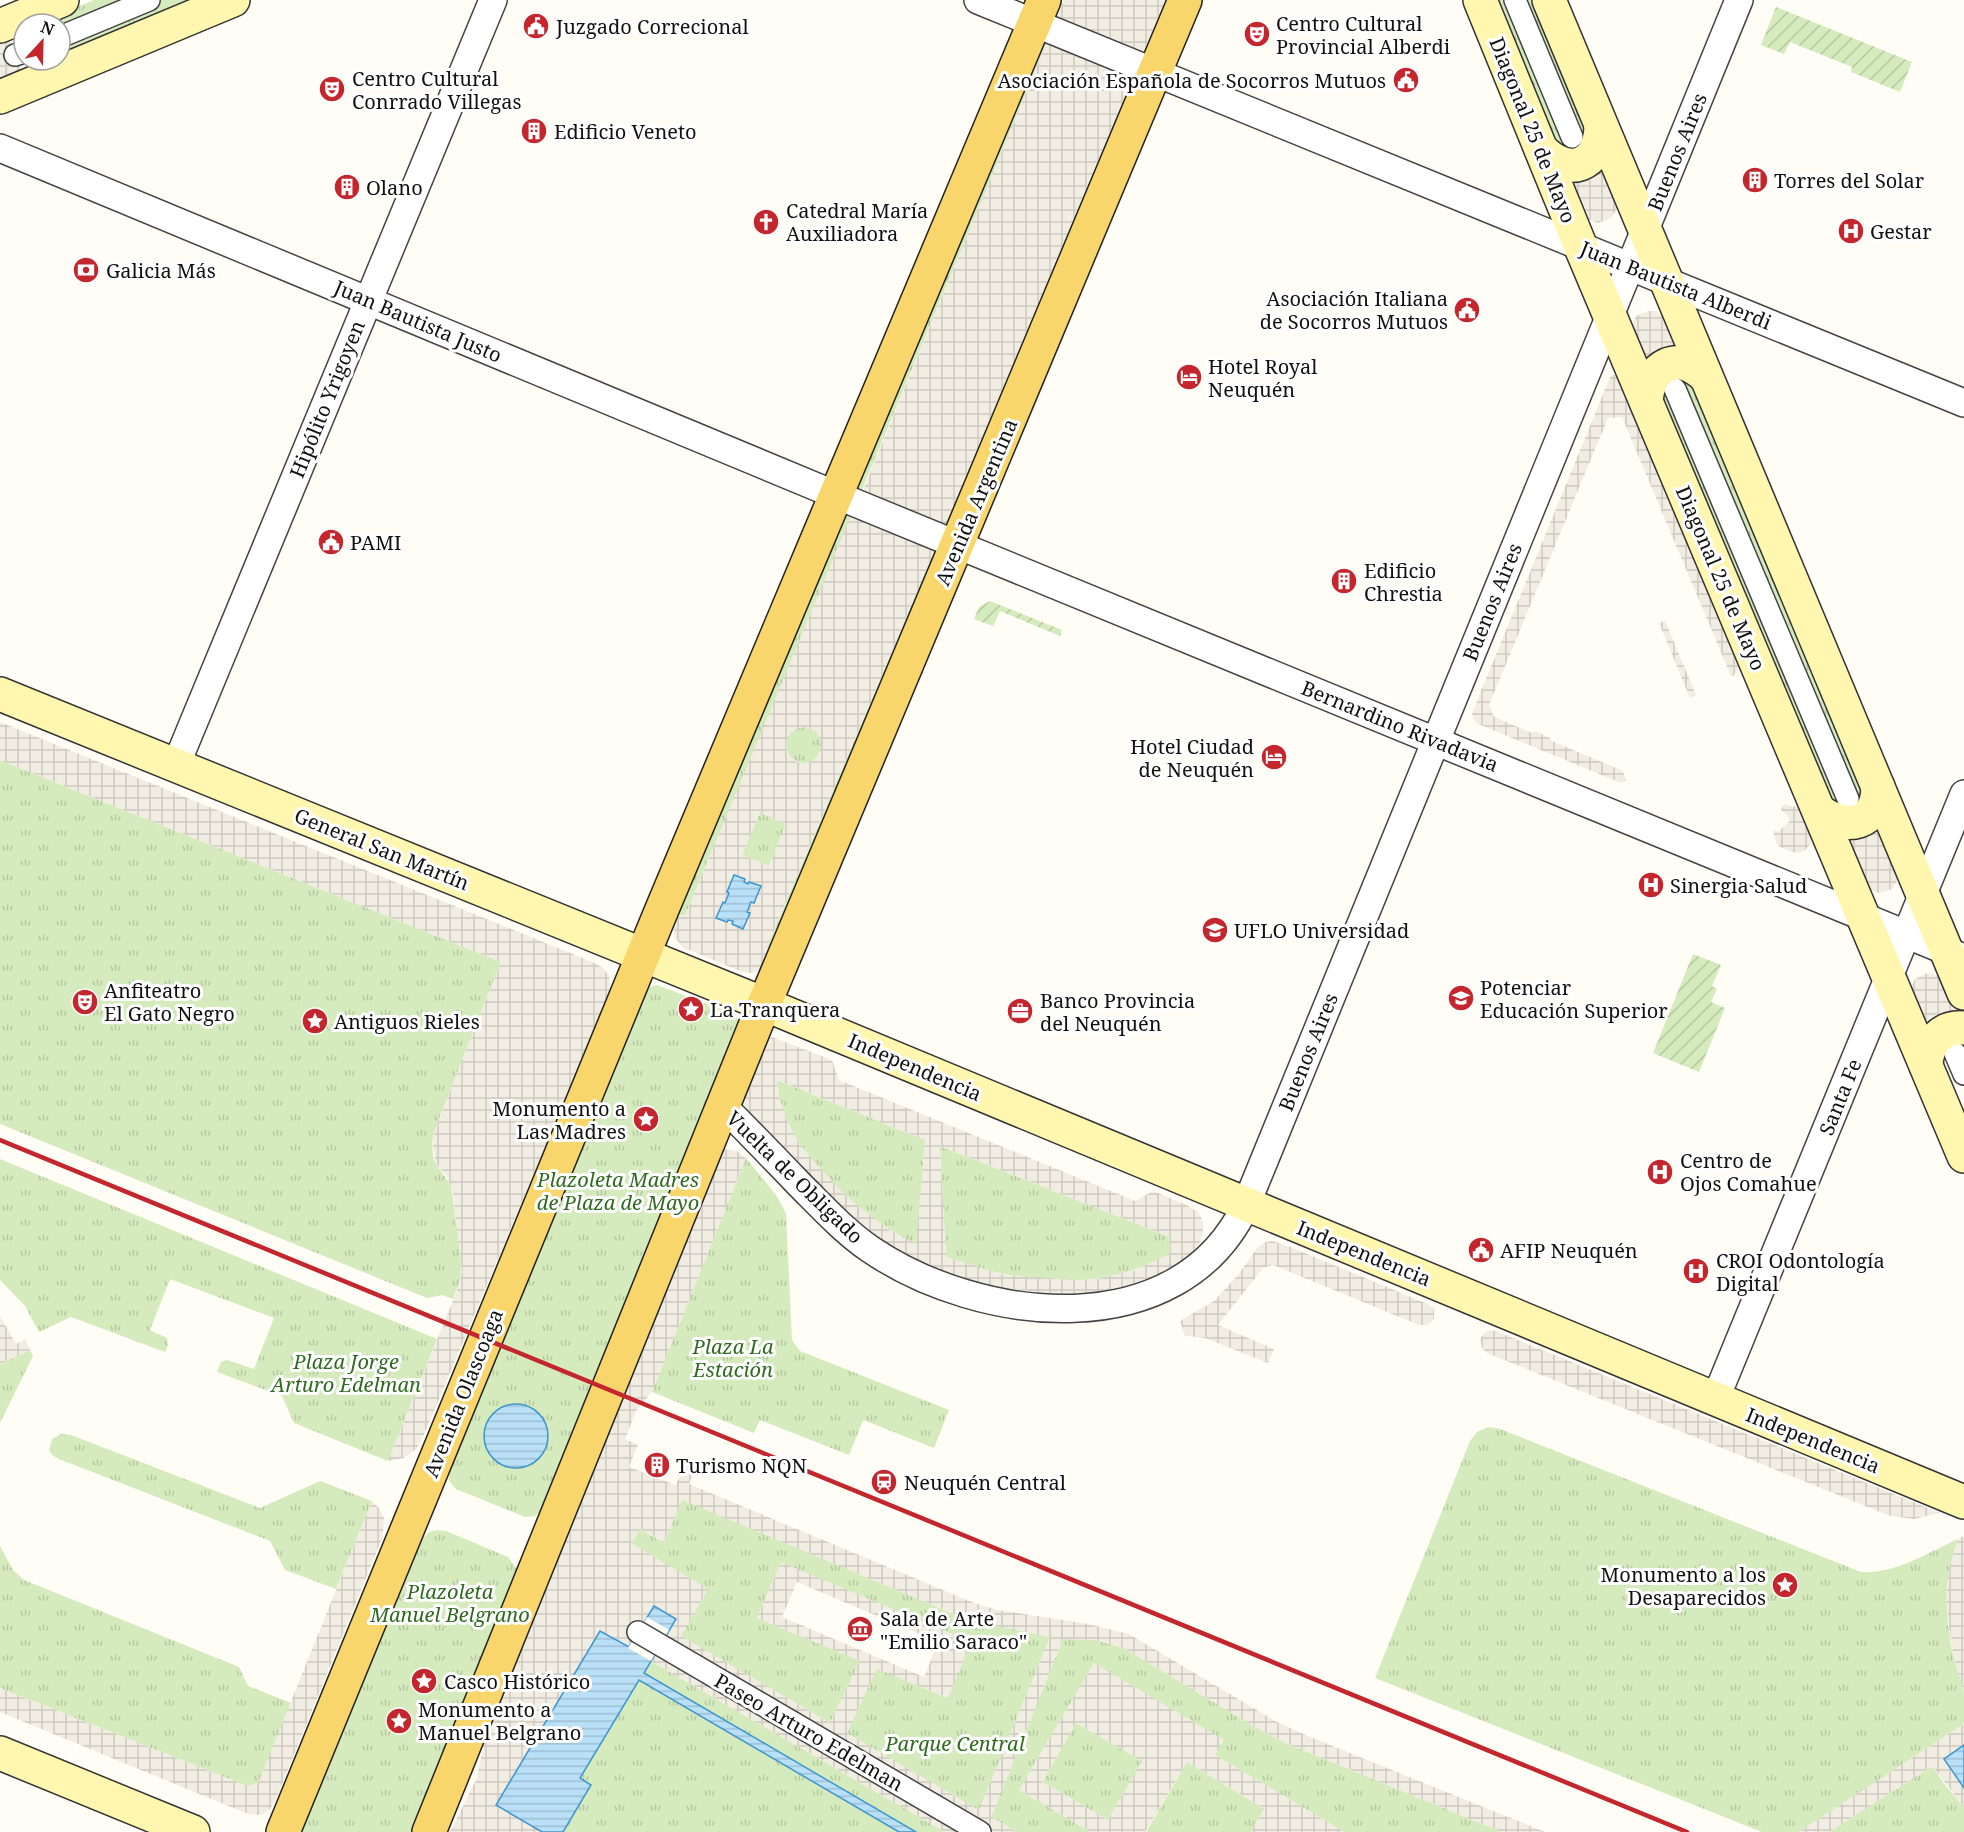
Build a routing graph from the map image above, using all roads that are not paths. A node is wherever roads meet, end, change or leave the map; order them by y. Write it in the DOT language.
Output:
graph roads {
  1 [pos="62,0"];
  2 [pos="149,0"];
  3 [pos="233,0"];
  4 [pos="493,0"];
  5 [pos="978,0"];
  6 [pos="1185,0"];
  7 [pos="1480,0"];
  8 [pos="1515,0"];
  9 [pos="1549,0"];
  10 [pos="1739,0"];
  11 [pos="1039,11"];
  12 [pos="1,26"];
  13 [pos="72,32"];
  14 [pos="1155,72"];
  15 [pos="13,74"];
  16 [pos="1587,132"];
  17 [pos="0,148"];
  18 [pos="1541,149"];
  19 [pos="1645,231"];
  20 [pos="1580,245"];
  21 [pos="1630,266"];
  22 [pos="1665,281"];
  23 [pos="368,300"];
  24 [pos="1610,315"];
  25 [pos="1706,377"];
  26 [pos="1661,395"];
  27 [pos="1964,403"];
  28 [pos="836,495"];
  29 [pos="958,545"];
  30 [pos="0,694"];
  31 [pos="1436,741"];
  32 [pos="176,765"];
  33 [pos="1878,787"];
  34 [pos="1964,794"];
  35 [pos="1848,798"];
  36 [pos="1819,811"];
  37 [pos="1923,894"];
  38 [pos="1863,917"];
  39 [pos="1906,934"];
  40 [pos="643,955"];
  41 [pos="1955,955"];
  42 [pos="1889,978"];
  43 [pos="1964,993"];
  44 [pos="764,1004"];
  45 [pos="1948,1048"];
  46 [pos="1964,1074"];
  47 [pos="723,1106"];
  48 [pos="1964,1156"];
  49 [pos="1246,1204"];
  50 [pos="1715,1400"];
  51 [pos="1964,1502"];
  52 [pos="638,1632"];
  53 [pos="0,1753"];
  54 [pos="193,1832"];
  55 [pos="283,1832"];
  56 [pos="429,1832"];
  57 [pos="980,1832"];
  1 -- 12 [label="main road"];
  2 -- 13 [label="street"];
  3 -- 15 [label="main road"];
  4 -- 23 [label="street, Hipólito Yrigoyen"];
  5 -- 11 [label="street, Juan Bautista Alberdi"];
  6 -- 14 [label="main road, Avenida Argentina"];
  7 -- 18 [label="main road, Diagonal 25 de Mayo"];
  8 -- 16 [label="street"];
  9 -- 16 [label="main road"];
  10 -- 19 [label="street, Buenos Aires"];
  11 -- 14 [label="street, Juan Bautista Alberdi"];
  11 -- 28 [label="main road"];
  14 -- 20 [label="street, Juan Bautista Alberdi"];
  14 -- 29 [label="main road, Avenida Argentina"];
  16 -- 18 [label="main road"];
  16 -- 19 [label="main road"];
  17 -- 23 [label="street, Juan Bautista Justo"];
  18 -- 20 [label="main road, Diagonal 25 de Mayo"];
  19 -- 21 [label="street, Buenos Aires"];
  19 -- 22 [label="main road"];
  20 -- 21 [label="street, Juan Bautista Alberdi"];
  20 -- 24 [label="main road, Diagonal 25 de Mayo"];
  21 -- 22 [label="street, Juan Bautista Alberdi"];
  21 -- 24 [label="street, Buenos Aires"];
  22 -- 25 [label="main road"];
  22 -- 27 [label="street, Juan Bautista Alberdi"];
  23 -- 28 [label="street, Juan Bautista Justo"];
  23 -- 32 [label="street, Hipólito Yrigoyen"];
  24 -- 26 [label="main road, Diagonal 25 de Mayo"];
  24 -- 31 [label="street, Buenos Aires"];
  25 -- 26 [label="main road"];
  25 -- 33 [label="main road"];
  26 -- 35 [label="street"];
  26 -- 36 [label="main road, Diagonal 25 de Mayo"];
  28 -- 29 [label="street, Bernardino Rivadavia"];
  28 -- 40 [label="main road"];
  29 -- 31 [label="street, Bernardino Rivadavia"];
  29 -- 44 [label="main road, Avenida Argentina"];
  30 -- 32 [label="main road, General San Martín"];
  31 -- 38 [label="street, Bernardino Rivadavia"];
  31 -- 49 [label="street, Buenos Aires"];
  32 -- 40 [label="main road, General San Martín"];
  33 -- 36 [label="main road"];
  33 -- 37 [label="main road"];
  34 -- 37 [label="street, Santa Fe"];
  36 -- 38 [label="main road, Diagonal 25 de Mayo"];
  37 -- 39 [label="street, Santa Fe"];
  37 -- 41 [label="main road"];
  38 -- 39 [label="street, Bernardino Rivadavia"];
  38 -- 42 [label="main road, Diagonal 25 de Mayo"];
  39 -- 41 [label="street, Bernardino Rivadavia"];
  39 -- 42 [label="street, Santa Fe"];
  40 -- 44 [label="main road, General San Martín"];
  40 -- 55 [label="main road, Avenida Olascoaga"];
  41 -- 43 [label="main road"];
  42 -- 45 [label="main road, Diagonal 25 de Mayo"];
  42 -- 50 [label="street, Santa Fe"];
  44 -- 47 [label="main road"];
  44 -- 49 [label="main road, Independencia"];
  45 -- 46 [label="street"];
  45 -- 48 [label="main road, Diagonal 25 de Mayo"];
  47 -- 49 [label="street, Vuelta de Obligado"];
  47 -- 56 [label="main road"];
  49 -- 50 [label="main road, Independencia"];
  50 -- 51 [label="main road, Independencia"];
  52 -- 57 [label="street, Paseo Arturo Edelman"];
  53 -- 54 [label="main road"];
}
